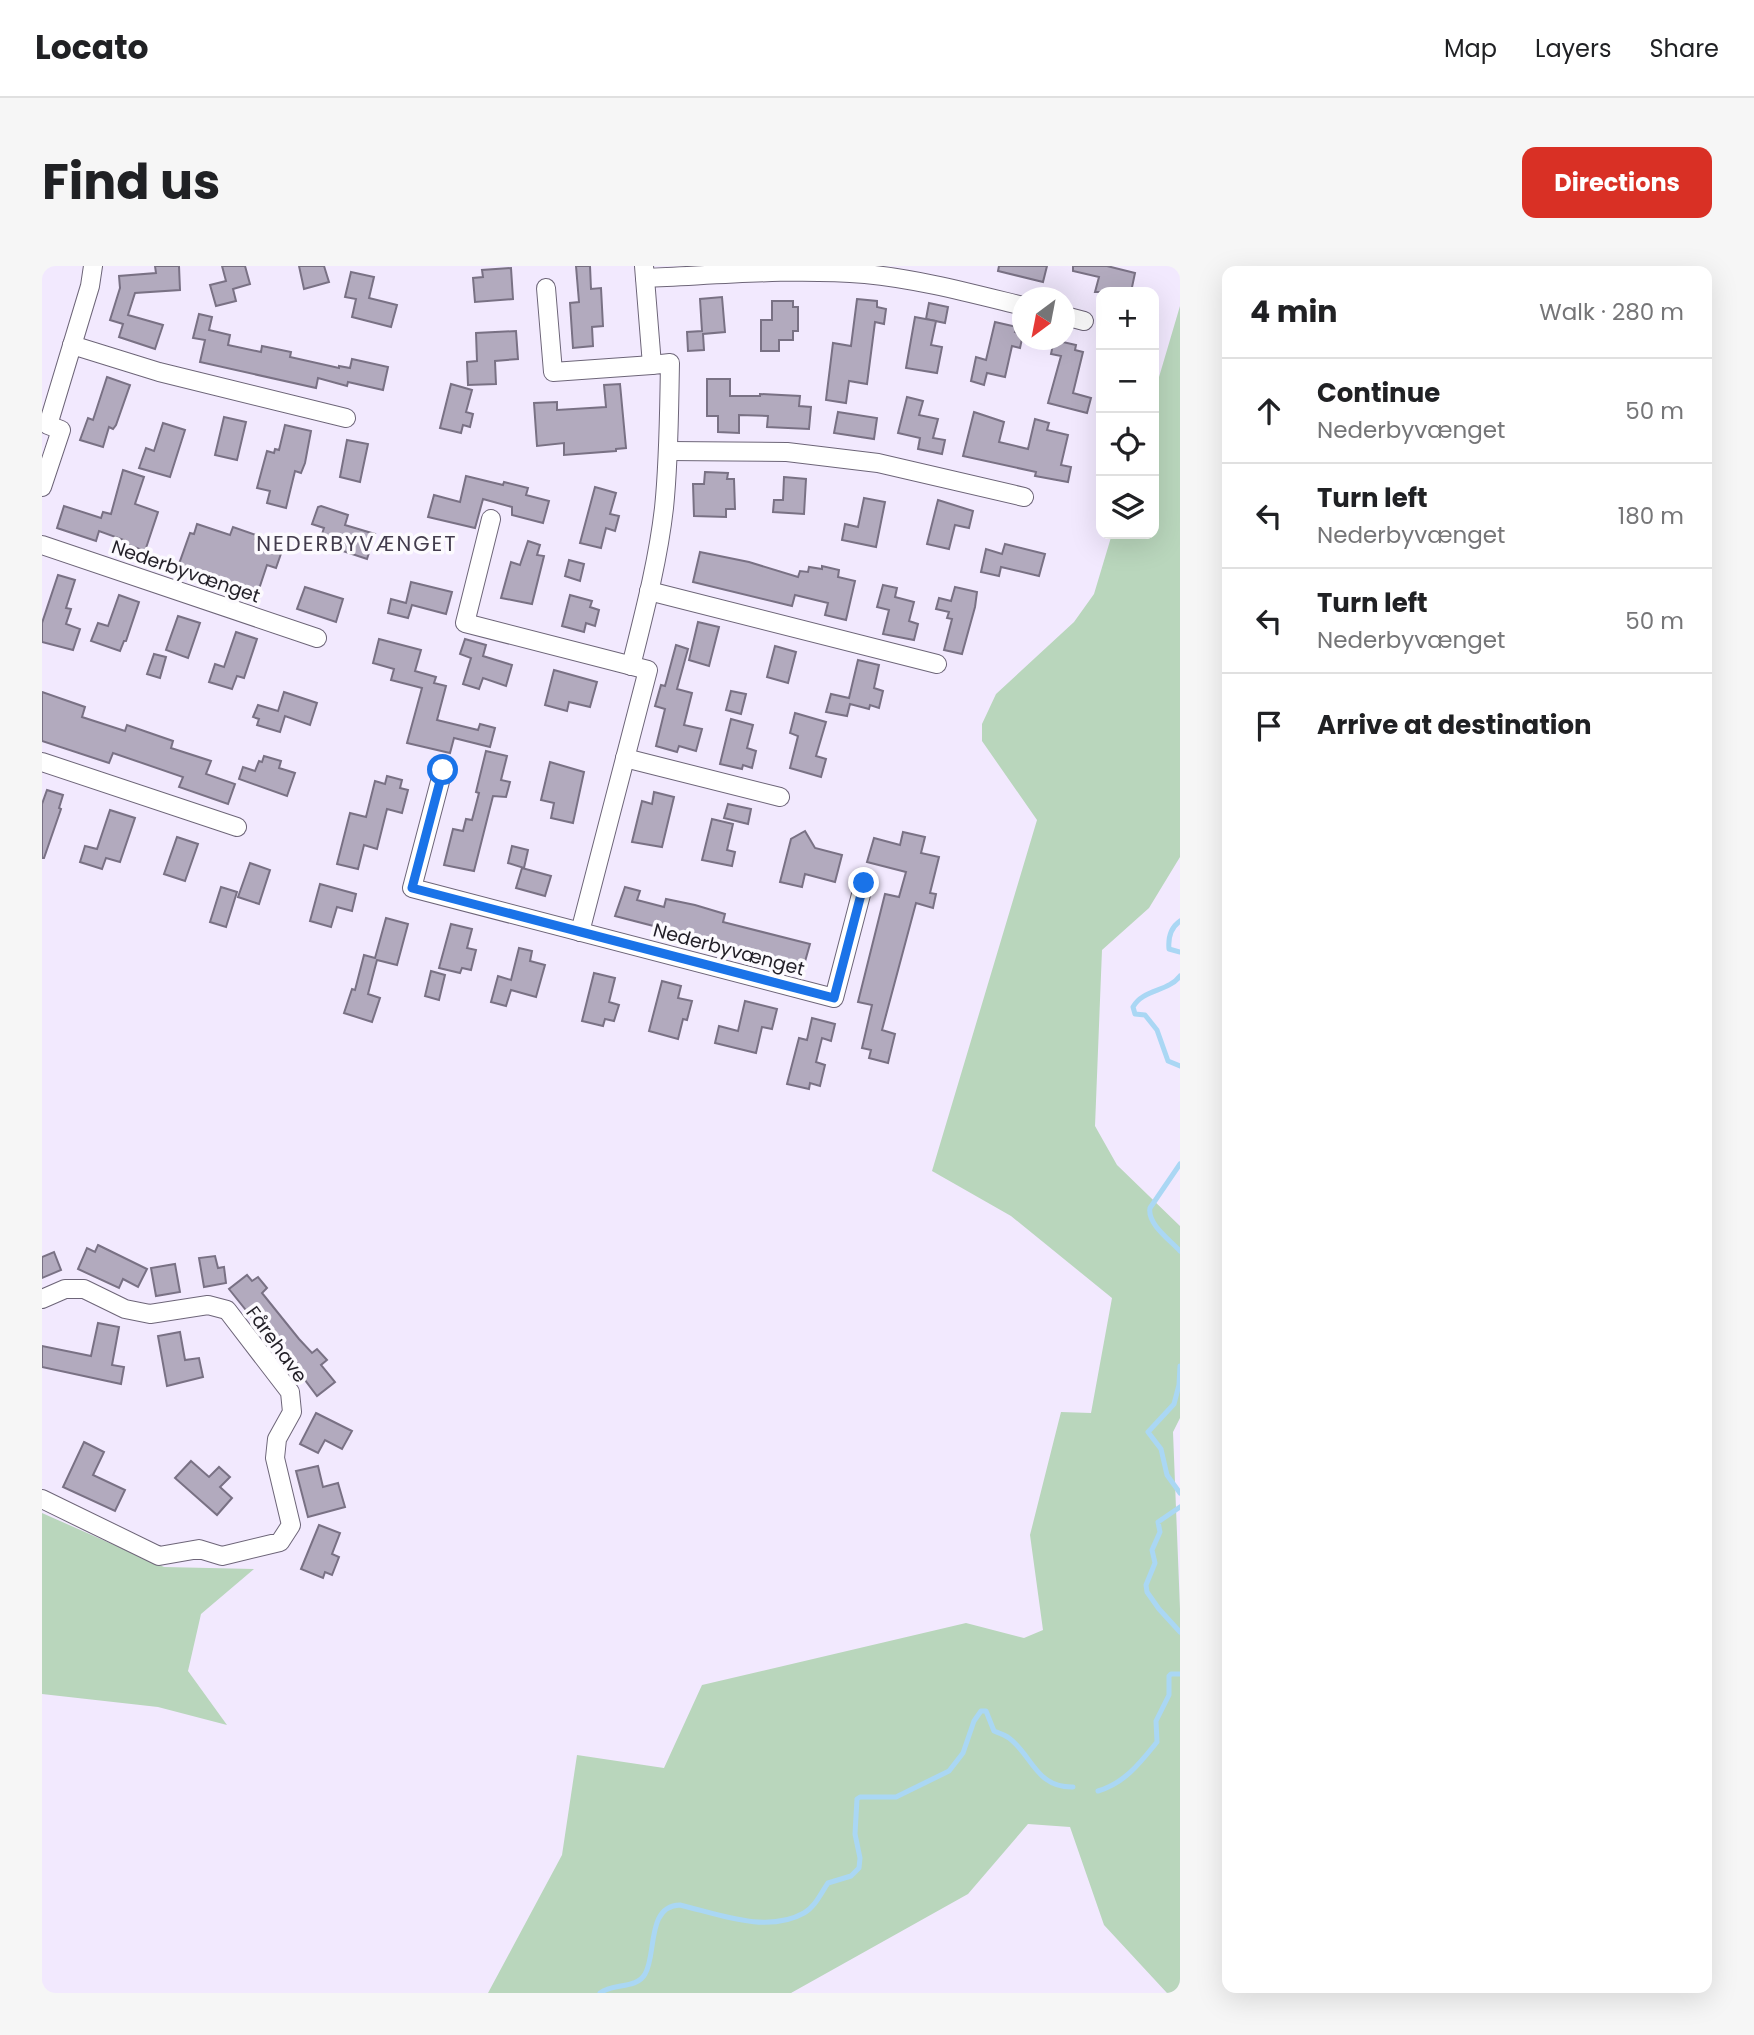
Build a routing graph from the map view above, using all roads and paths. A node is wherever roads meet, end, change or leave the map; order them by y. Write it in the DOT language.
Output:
graph roads {
  1 [pos="93,266"];
  2 [pos="644,272"];
  3 [pos="546,289"];
  4 [pos="1012,303"];
  5 [pos="1075,319"];
  6 [pos="1084,321"];
  7 [pos="72,345"];
  8 [pos="652,365"];
  9 [pos="346,418"];
  10 [pos="45,424"];
  11 [pos="669,451"];
  12 [pos="42,487"];
  13 [pos="1024,496"];
  14 [pos="491,519"];
  15 [pos="42,545"];
  16 [pos="649,591"];
  17 [pos="317,638"];
  18 [pos="937,664"];
  19 [pos="631,666"];
  20 [pos="625,758"];
  21 [pos="42,762"];
  22 [pos="443,770"];
  23 [pos="780,797"];
  24 [pos="237,827"];
  25 [pos="864,883"];
  26 [pos="580,932"];
  27 [pos="42,1298"];
  28 [pos="42,1500"];
  1 -- 7 [label="street"];
  2 -- 4 [label="street"];
  2 -- 8 [label="street"];
  3 -- 8 [label="street"];
  5 -- 6 [label="street"];
  7 -- 9 [label="street"];
  7 -- 10 [label="street"];
  8 -- 11 [label="street"];
  10 -- 12 [label="street"];
  11 -- 13 [label="street"];
  11 -- 16 [label="street"];
  14 -- 19 [label="street"];
  15 -- 17 [label="street, Nederbyvænget"];
  16 -- 18 [label="street"];
  16 -- 19 [label="street"];
  19 -- 20 [label="street"];
  20 -- 23 [label="street"];
  20 -- 26 [label="street"];
  21 -- 24 [label="street"];
  22 -- 26 [label="street, Nederbyvænget"];
  25 -- 26 [label="street, Nederbyvænget"];
  27 -- 28 [label="street, Fårehave"];
}
